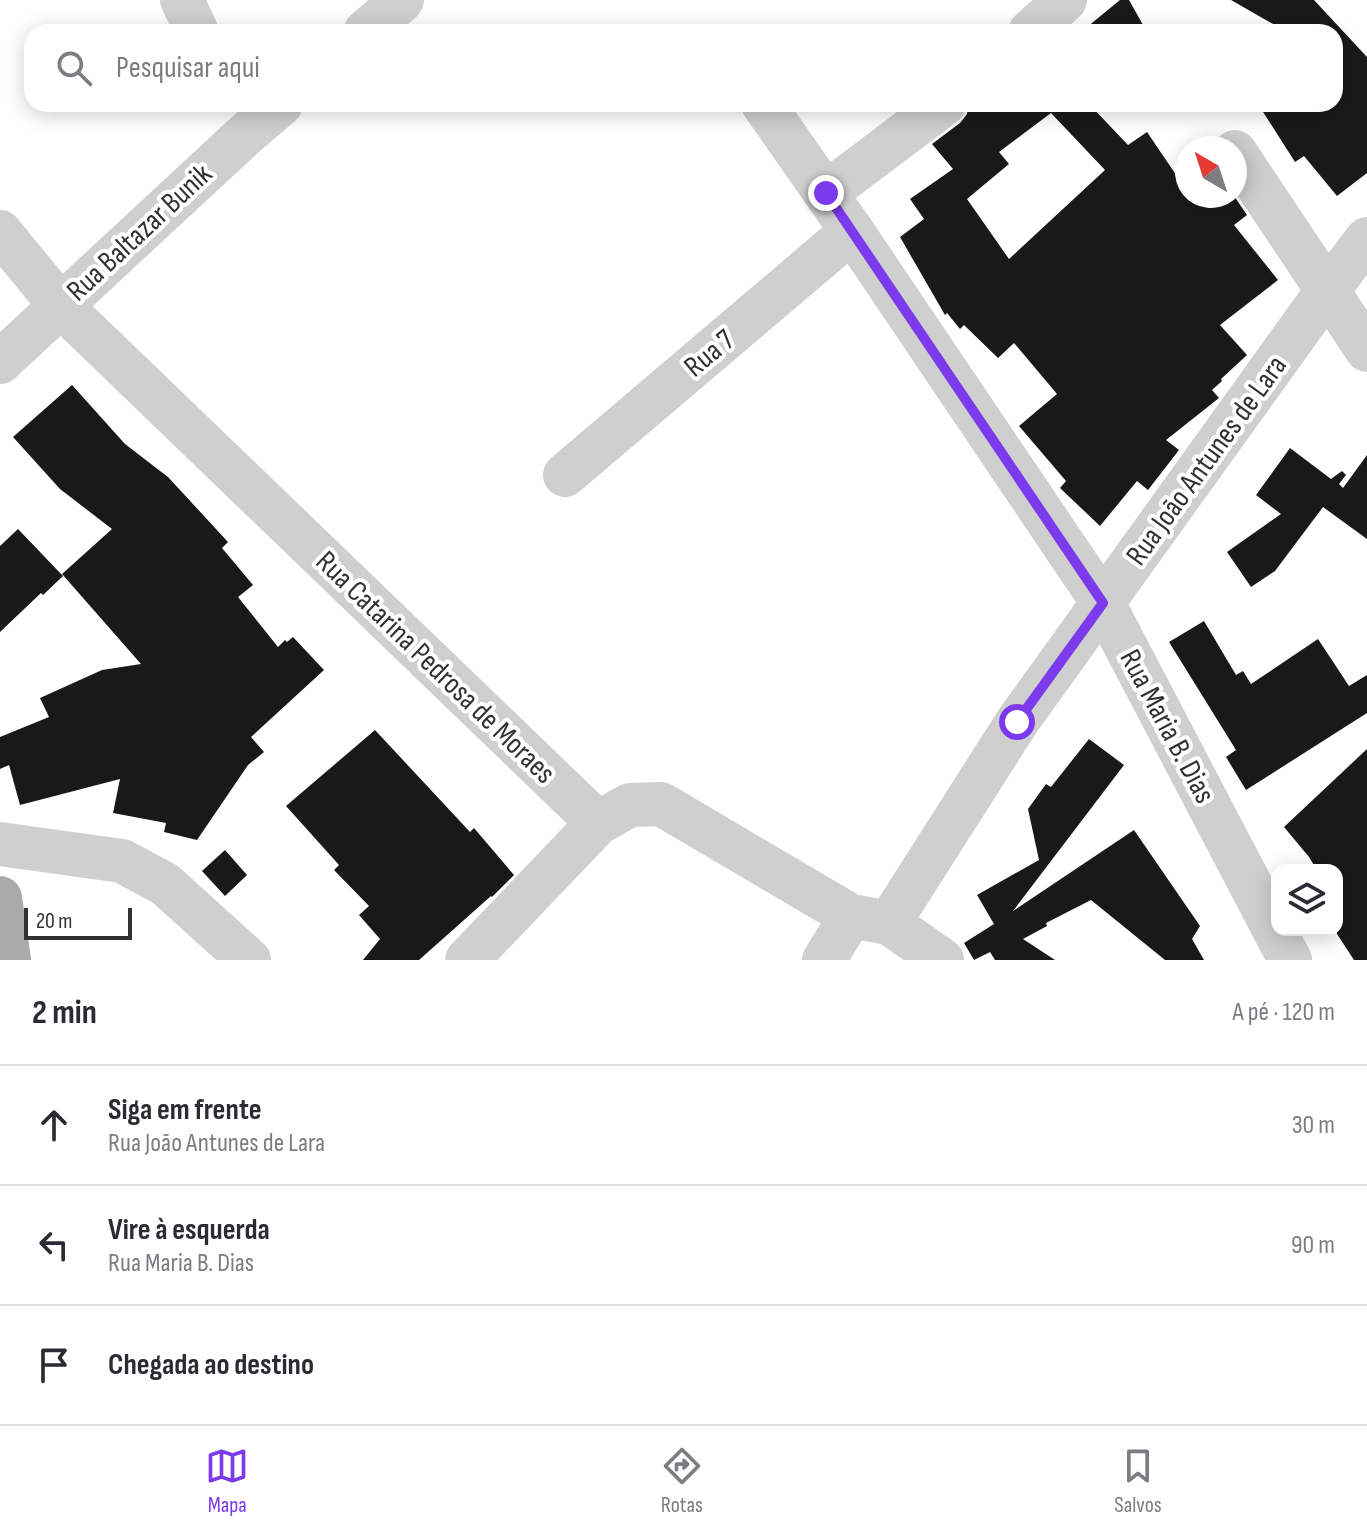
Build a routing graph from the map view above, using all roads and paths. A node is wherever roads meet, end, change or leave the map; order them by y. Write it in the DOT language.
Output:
graph roads {
  1 [pos="182,0"];
  2 [pos="402,0"];
  3 [pos="1065,0"];
  4 [pos="193,24"];
  5 [pos="374,24"];
  6 [pos="1039,24"];
  7 [pos="259,112"];
  8 [pos="769,112"];
  9 [pos="933,112"];
  10 [pos="239,119"];
  11 [pos="1247,170"];
  12 [pos="826,193"];
  13 [pos="852,231"];
  14 [pos="0,232"];
  15 [pos="1367,239"];
  16 [pos="1327,291"];
  17 [pos="60,305"];
  18 [pos="1367,350"];
  19 [pos="0,362"];
  20 [pos="565,475"];
  21 [pos="1103,603"];
  22 [pos="598,823"];
  23 [pos="0,844"];
  24 [pos="0,898"];
  25 [pos="870,920"];
  26 [pos="9,960"];
  27 [pos="249,960"];
  28 [pos="467,960"];
  29 [pos="824,960"];
  30 [pos="942,960"];
  31 [pos="1290,960"];
  1 -- 4 [label="street"];
  2 -- 5 [label="street"];
  3 -- 6 [label="street"];
  7 -- 10 [label="street, Rua Baltazar Bunik"];
  8 -- 12 [label="street, Rua Maria B. Dias"];
  9 -- 12 [label="street"];
  10 -- 17 [label="street, Rua Baltazar Bunik"];
  11 -- 16 [label="street"];
  12 -- 13 [label="street, Rua Maria B. Dias"];
  13 -- 20 [label="street, Rua 7"];
  13 -- 21 [label="street, Rua Maria B. Dias"];
  14 -- 17 [label="street, Rua Catarina Pedrosa de Moraes"];
  15 -- 16 [label="street, Rua João Antunes de Lara"];
  16 -- 18 [label="street"];
  16 -- 21 [label="street, Rua João Antunes de Lara"];
  17 -- 19 [label="street, Rua Baltazar Bunik"];
  17 -- 22 [label="street, Rua Catarina Pedrosa de Moraes"];
  21 -- 25 [label="street, Rua João Antunes de Lara"];
  21 -- 31 [label="street, Rua Maria B. Dias"];
  22 -- 25 [label="street"];
  22 -- 28 [label="street"];
  23 -- 27 [label="street"];
  24 -- 26 [label="main road"];
  25 -- 29 [label="street, Rua João Antunes de Lara"];
  25 -- 30 [label="street"];
}
